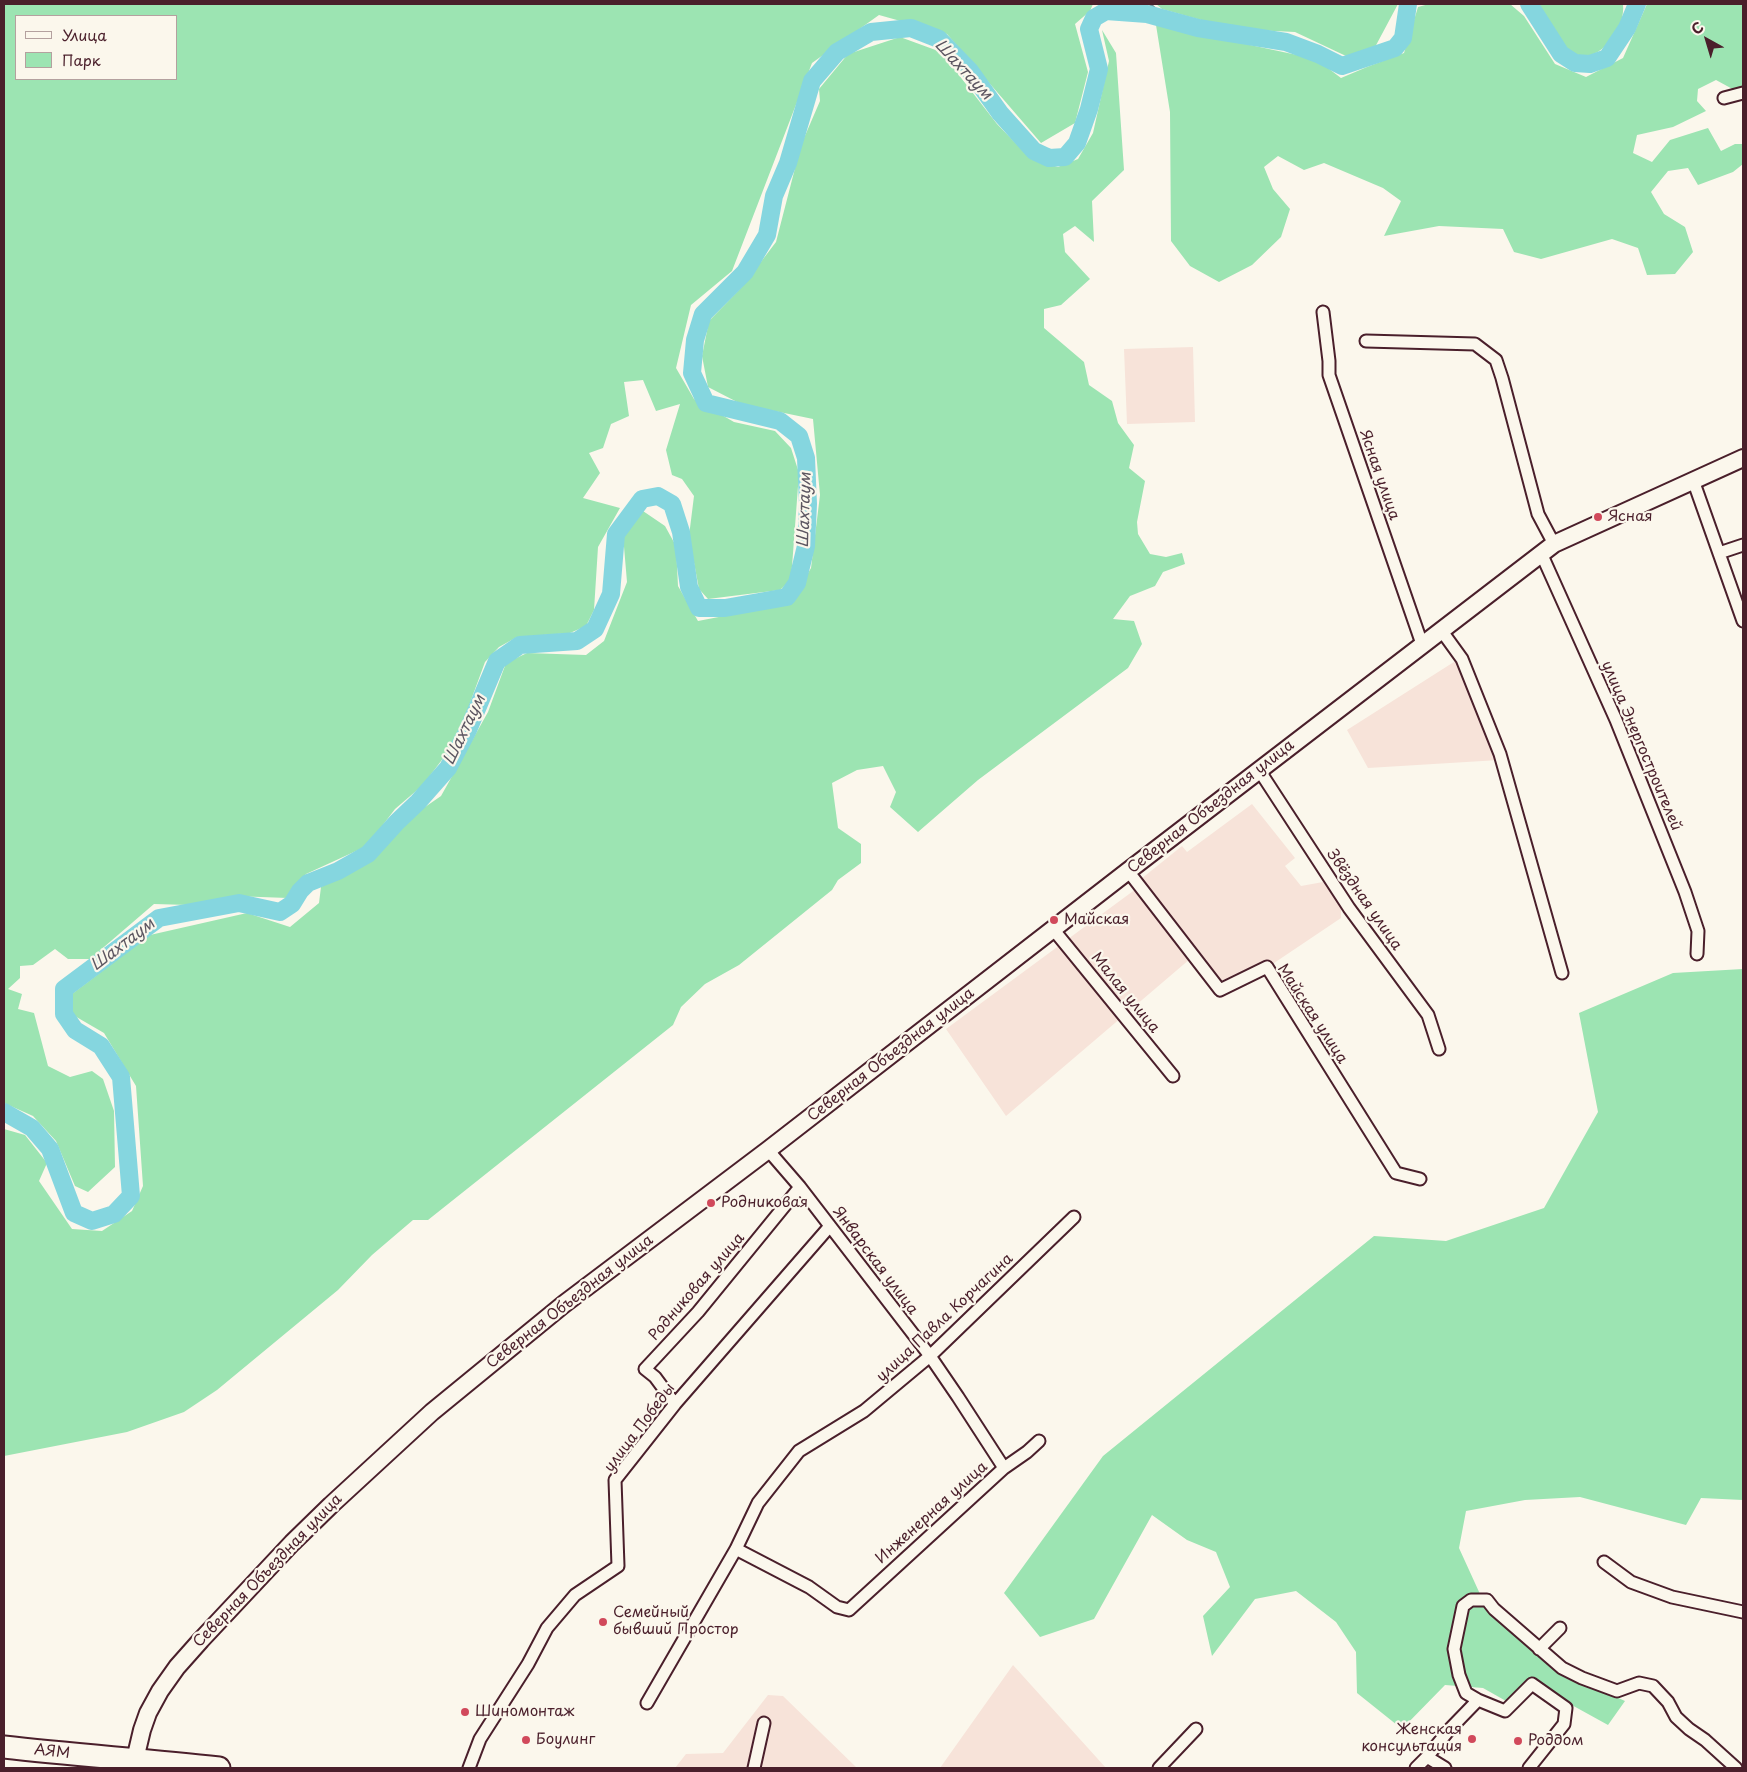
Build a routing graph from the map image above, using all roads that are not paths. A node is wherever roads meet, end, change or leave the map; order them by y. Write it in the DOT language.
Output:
graph roads {
  1 [pos="1743,93"];
  2 [pos="1724,98"];
  3 [pos="1323,312"];
  4 [pos="1366,341"];
  5 [pos="1743,458"];
  6 [pos="1693,480"];
  7 [pos="1743,545"];
  8 [pos="1548,548"];
  9 [pos="1719,553"];
  10 [pos="1743,621"];
  11 [pos="1441,630"];
  12 [pos="1422,644"];
  13 [pos="1259,770"];
  14 [pos="1128,871"];
  15 [pos="1053,929"];
  16 [pos="1697,954"];
  17 [pos="1562,973"];
  18 [pos="1439,1049"];
  19 [pos="1173,1076"];
  20 [pos="768,1150"];
  21 [pos="1420,1179"];
  22 [pos="800,1187"];
  23 [pos="1074,1217"];
  24 [pos="830,1226"];
  25 [pos="930,1356"];
  26 [pos="675,1404"];
  27 [pos="1039,1441"];
  28 [pos="1004,1468"];
  29 [pos="736,1549"];
  30 [pos="1604,1562"];
  31 [pos="1743,1612"];
  32 [pos="1560,1628"];
  33 [pos="1539,1649"];
  34 [pos="1478,1700"];
  35 [pos="647,1702"];
  36 [pos="764,1723"];
  37 [pos="1196,1729"];
  38 [pos="4,1748"];
  39 [pos="1427,1757"];
  40 [pos="4,1759"];
  41 [pos="134,1763"];
  42 [pos="73,1768"];
  43 [pos="219,1768"];
  44 [pos="470,1768"];
  45 [pos="754,1768"];
  46 [pos="1159,1768"];
  47 [pos="1416,1768"];
  48 [pos="1445,1768"];
  49 [pos="1529,1768"];
  50 [pos="1736,1768"];
  1 -- 2 [label="street"];
  3 -- 12 [label="street, Ясная улица"];
  4 -- 8 [label="street"];
  5 -- 6 [label="street, Северная Объездная улица"];
  6 -- 8 [label="street, Северная Объездная улица"];
  6 -- 9 [label="street"];
  7 -- 9 [label="street"];
  8 -- 11 [label="street, Северная Объездная улица"];
  8 -- 16 [label="street, улица Энергостроителей"];
  9 -- 10 [label="street"];
  11 -- 12 [label="street, Северная Объездная улица"];
  11 -- 17 [label="street"];
  12 -- 13 [label="street, Северная Объездная улица"];
  13 -- 14 [label="street, Северная Объездная улица"];
  13 -- 18 [label="street, Звёздная улица"];
  14 -- 15 [label="street, Северная Объездная улица"];
  14 -- 21 [label="street, Майская улица"];
  15 -- 19 [label="street, Малая улица"];
  15 -- 20 [label="street, Северная Объездная улица"];
  20 -- 22 [label="street, Январская улица"];
  20 -- 41 [label="street, Северная Объездная улица"];
  22 -- 24 [label="street, Январская улица"];
  22 -- 26 [label="street, Родниковая улица"];
  23 -- 25 [label="street, улица Павла Корчагина"];
  24 -- 25 [label="street, Январская улица"];
  24 -- 26 [label="street, улица Победы"];
  25 -- 28 [label="street, Январская улица"];
  25 -- 29 [label="street, улица Павла Корчагина"];
  26 -- 44 [label="street, улица Победы"];
  27 -- 28 [label="street, Инженерная улица"];
  28 -- 29 [label="street, Инженерная улица"];
  29 -- 35 [label="street, улица Павла Корчагина"];
  30 -- 31 [label="street"];
  32 -- 33 [label="street"];
  33 -- 34 [label="street"];
  33 -- 50 [label="street"];
  34 -- 39 [label="street"];
  34 -- 49 [label="street"];
  36 -- 45 [label="street"];
  37 -- 46 [label="street"];
  38 -- 41 [label="highway, АЯМ"];
  39 -- 47 [label="street"];
  39 -- 48 [label="street"];
  40 -- 42 [label="highway, АЯМ"];
  41 -- 43 [label="highway, АЯМ"];
}
